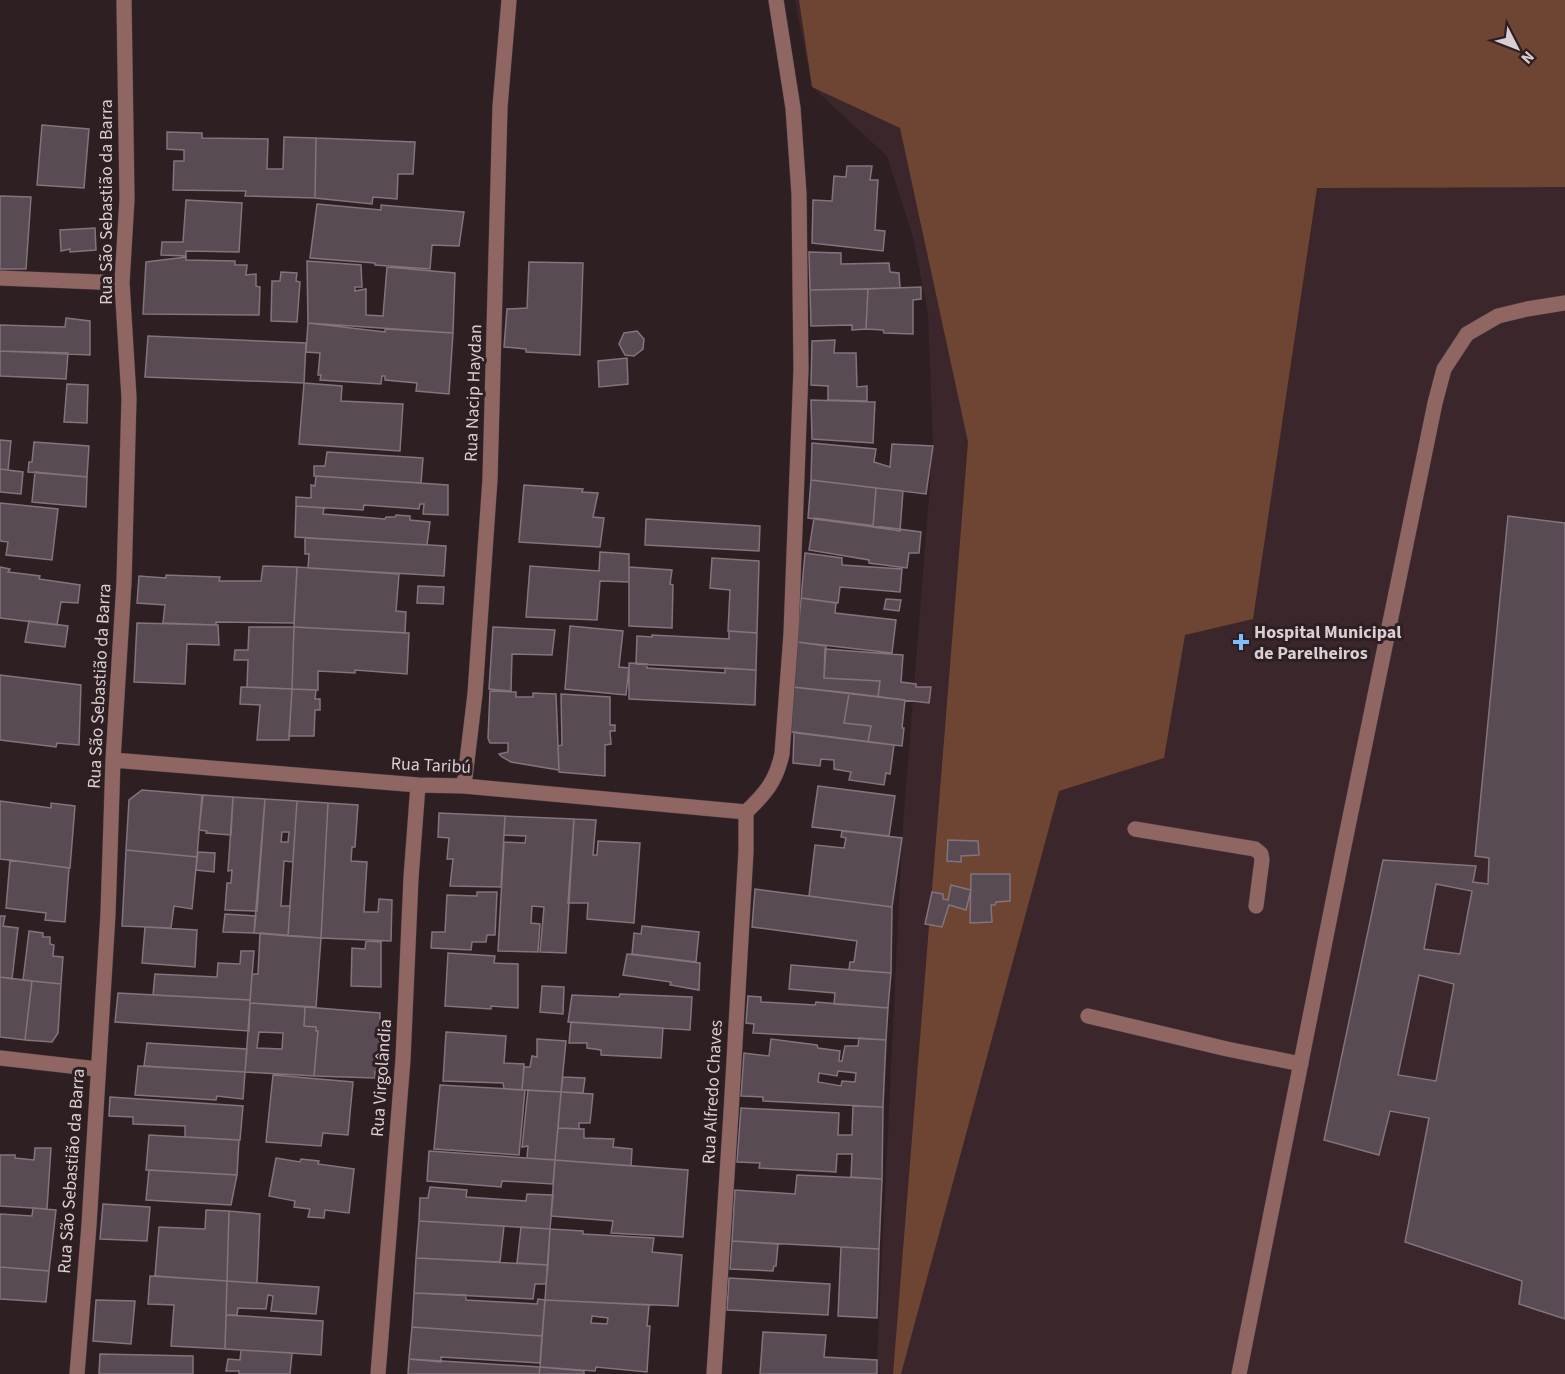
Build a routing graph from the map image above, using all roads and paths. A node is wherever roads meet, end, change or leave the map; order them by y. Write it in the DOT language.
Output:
graph roads {
  1 [pos="124,0"];
  2 [pos="509,0"];
  3 [pos="776,0"];
  4 [pos="0,278"];
  5 [pos="122,283"];
  6 [pos="1565,303"];
  7 [pos="113,760"];
  8 [pos="418,785"];
  9 [pos="464,786"];
  10 [pos="746,812"];
  11 [pos="1135,829"];
  12 [pos="1256,906"];
  13 [pos="1088,1016"];
  14 [pos="0,1058"];
  15 [pos="1301,1064"];
  16 [pos="97,1069"];
  17 [pos="77,1374"];
  18 [pos="378,1374"];
  19 [pos="714,1374"];
  20 [pos="1239,1374"];
  1 -- 5 [label="street, Rua São Sebastião da Barra"];
  2 -- 9 [label="street, Rua Nacip Haydan"];
  3 -- 10 [label="street"];
  4 -- 5 [label="street"];
  5 -- 7 [label="street, Rua São Sebastião da Barra"];
  6 -- 15 [label="street"];
  7 -- 8 [label="street, Rua Taribú"];
  7 -- 16 [label="street, Rua São Sebastião da Barra"];
  8 -- 9 [label="street, Rua Taribú"];
  8 -- 18 [label="street, Rua Virgolândia"];
  9 -- 10 [label="street, Rua Taribú"];
  10 -- 19 [label="street, Rua Alfredo Chaves"];
  11 -- 12 [label="street"];
  13 -- 15 [label="street"];
  14 -- 16 [label="street"];
  15 -- 20 [label="street"];
  16 -- 17 [label="street, Rua São Sebastião da Barra"];
}
